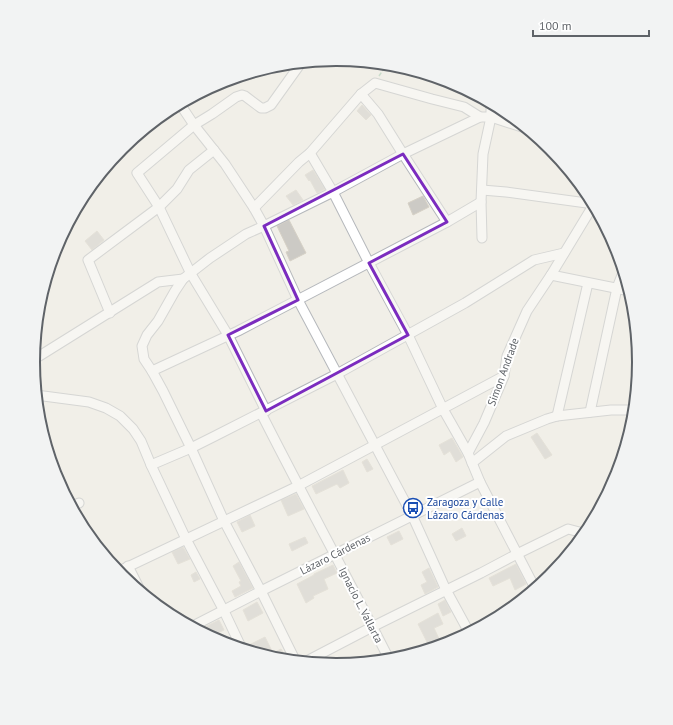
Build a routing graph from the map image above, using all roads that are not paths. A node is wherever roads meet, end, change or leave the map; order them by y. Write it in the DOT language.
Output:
graph roads {
  1 [pos="297,69"];
  2 [pos="361,94"];
  3 [pos="183,109"];
  4 [pos="491,109"];
  5 [pos="480,117"];
  6 [pos="490,117"];
  7 [pos="513,124"];
  8 [pos="194,125"];
  9 [pos="214,150"];
  10 [pos="310,153"];
  11 [pos="403,154"];
  12 [pos="482,190"];
  13 [pos="333,192"];
  14 [pos="481,202"];
  15 [pos="586,203"];
  16 [pos="159,207"];
  17 [pos="254,208"];
  18 [pos="590,210"];
  19 [pos="447,222"];
  20 [pos="264,226"];
  21 [pos="482,238"];
  22 [pos="564,253"];
  23 [pos="369,263"];
  24 [pos="191,274"];
  25 [pos="551,275"];
  26 [pos="183,279"];
  27 [pos="621,279"];
  28 [pos="588,283"];
  29 [pos="617,288"];
  30 [pos="624,290"];
  31 [pos="298,300"];
  32 [pos="110,313"];
  33 [pos="228,335"];
  34 [pos="408,335"];
  35 [pos="40,356"];
  36 [pos="152,370"];
  37 [pos="337,374"];
  38 [pos="504,376"];
  39 [pos="42,396"];
  40 [pos="443,409"];
  41 [pos="629,410"];
  42 [pos="263,412"];
  43 [pos="590,412"];
  44 [pos="557,416"];
  45 [pos="376,445"];
  46 [pos="191,448"];
  47 [pos="468,453"];
  48 [pos="472,463"];
  49 [pos="151,465"];
  50 [pos="480,482"];
  51 [pos="298,486"];
  52 [pos="412,515"];
  53 [pos="224,521"];
  54 [pos="580,532"];
  55 [pos="186,539"];
  56 [pos="335,554"];
  57 [pos="517,554"];
  58 [pos="128,566"];
  59 [pos="124,568"];
  60 [pos="134,579"];
  61 [pos="533,584"];
  62 [pos="446,590"];
  63 [pos="261,591"];
  64 [pos="224,611"];
  65 [pos="197,624"];
  66 [pos="372,627"];
  67 [pos="467,628"];
  68 [pos="238,642"];
  69 [pos="386,654"];
  70 [pos="293,655"];
  71 [pos="313,658"];
  1 -- 8 [label="street"];
  2 -- 5 [label="street"];
  2 -- 10 [label="street"];
  2 -- 11 [label="street"];
  3 -- 8 [label="street"];
  4 -- 6 [label="street"];
  5 -- 6 [label="street"];
  5 -- 11 [label="street"];
  6 -- 7 [label="street"];
  6 -- 12 [label="street"];
  8 -- 9 [label="street"];
  8 -- 16 [label="street, Ignacio L. Vallarta"];
  9 -- 16 [label="street"];
  9 -- 17 [label="street"];
  10 -- 13 [label="street"];
  10 -- 17 [label="street"];
  11 -- 13 [label="street"];
  11 -- 19 [label="street"];
  12 -- 14 [label="street"];
  12 -- 15 [label="street"];
  13 -- 20 [label="street"];
  13 -- 23 [label="street"];
  14 -- 19 [label="street"];
  14 -- 21 [label="street"];
  16 -- 24 [label="street, Ignacio L. Vallarta"];
  16 -- 32 [label="street"];
  17 -- 20 [label="street"];
  18 -- 22 [label="street, Simon Andrade"];
  19 -- 23 [label="street"];
  20 -- 24 [label="street"];
  20 -- 31 [label="street"];
  22 -- 25 [label="street, Simon Andrade"];
  22 -- 34 [label="street"];
  23 -- 31 [label="street"];
  23 -- 34 [label="street"];
  24 -- 26 [label="street"];
  24 -- 33 [label="street, Ignacio L. Vallarta"];
  25 -- 28 [label="street"];
  25 -- 38 [label="street, Simon Andrade"];
  26 -- 32 [label="street"];
  26 -- 36 [label="street"];
  27 -- 29 [label="street"];
  28 -- 29 [label="street"];
  28 -- 44 [label="street"];
  29 -- 30 [label="street"];
  29 -- 43 [label="street"];
  31 -- 33 [label="street"];
  31 -- 37 [label="street"];
  32 -- 35 [label="street"];
  33 -- 36 [label="street"];
  33 -- 42 [label="street, Ignacio L. Vallarta"];
  34 -- 37 [label="street"];
  34 -- 40 [label="street"];
  36 -- 46 [label="street"];
  37 -- 42 [label="street"];
  37 -- 45 [label="street"];
  38 -- 40 [label="street"];
  38 -- 47 [label="street, Simon Andrade"];
  39 -- 49 [label="street"];
  40 -- 45 [label="street"];
  40 -- 47 [label="street"];
  41 -- 43 [label="street"];
  42 -- 46 [label="street"];
  42 -- 51 [label="street, Ignacio L. Vallarta"];
  43 -- 44 [label="street"];
  44 -- 48 [label="street"];
  45 -- 51 [label="street"];
  45 -- 52 [label="street"];
  46 -- 49 [label="street"];
  46 -- 53 [label="street"];
  47 -- 48 [label="street"];
  48 -- 50 [label="street"];
  49 -- 55 [label="street"];
  50 -- 52 [label="street, Lázaro Cárdenas"];
  50 -- 57 [label="street"];
  51 -- 53 [label="street"];
  51 -- 56 [label="street, Ignacio L. Vallarta"];
  52 -- 56 [label="street, Lázaro Cárdenas"];
  52 -- 62 [label="street"];
  53 -- 55 [label="street"];
  53 -- 63 [label="street"];
  54 -- 57 [label="street"];
  55 -- 58 [label="street"];
  55 -- 64 [label="street"];
  56 -- 63 [label="street, Lázaro Cárdenas"];
  56 -- 66 [label="street, Ignacio L. Vallarta"];
  57 -- 61 [label="street"];
  57 -- 62 [label="street"];
  58 -- 59 [label="street"];
  58 -- 60 [label="street"];
  62 -- 66 [label="street"];
  62 -- 67 [label="street"];
  63 -- 64 [label="street, Lázaro Cárdenas"];
  63 -- 70 [label="street"];
  64 -- 65 [label="street, Lázaro Cárdenas"];
  64 -- 68 [label="street"];
  66 -- 69 [label="street, Ignacio L. Vallarta"];
  66 -- 71 [label="street"];
}
